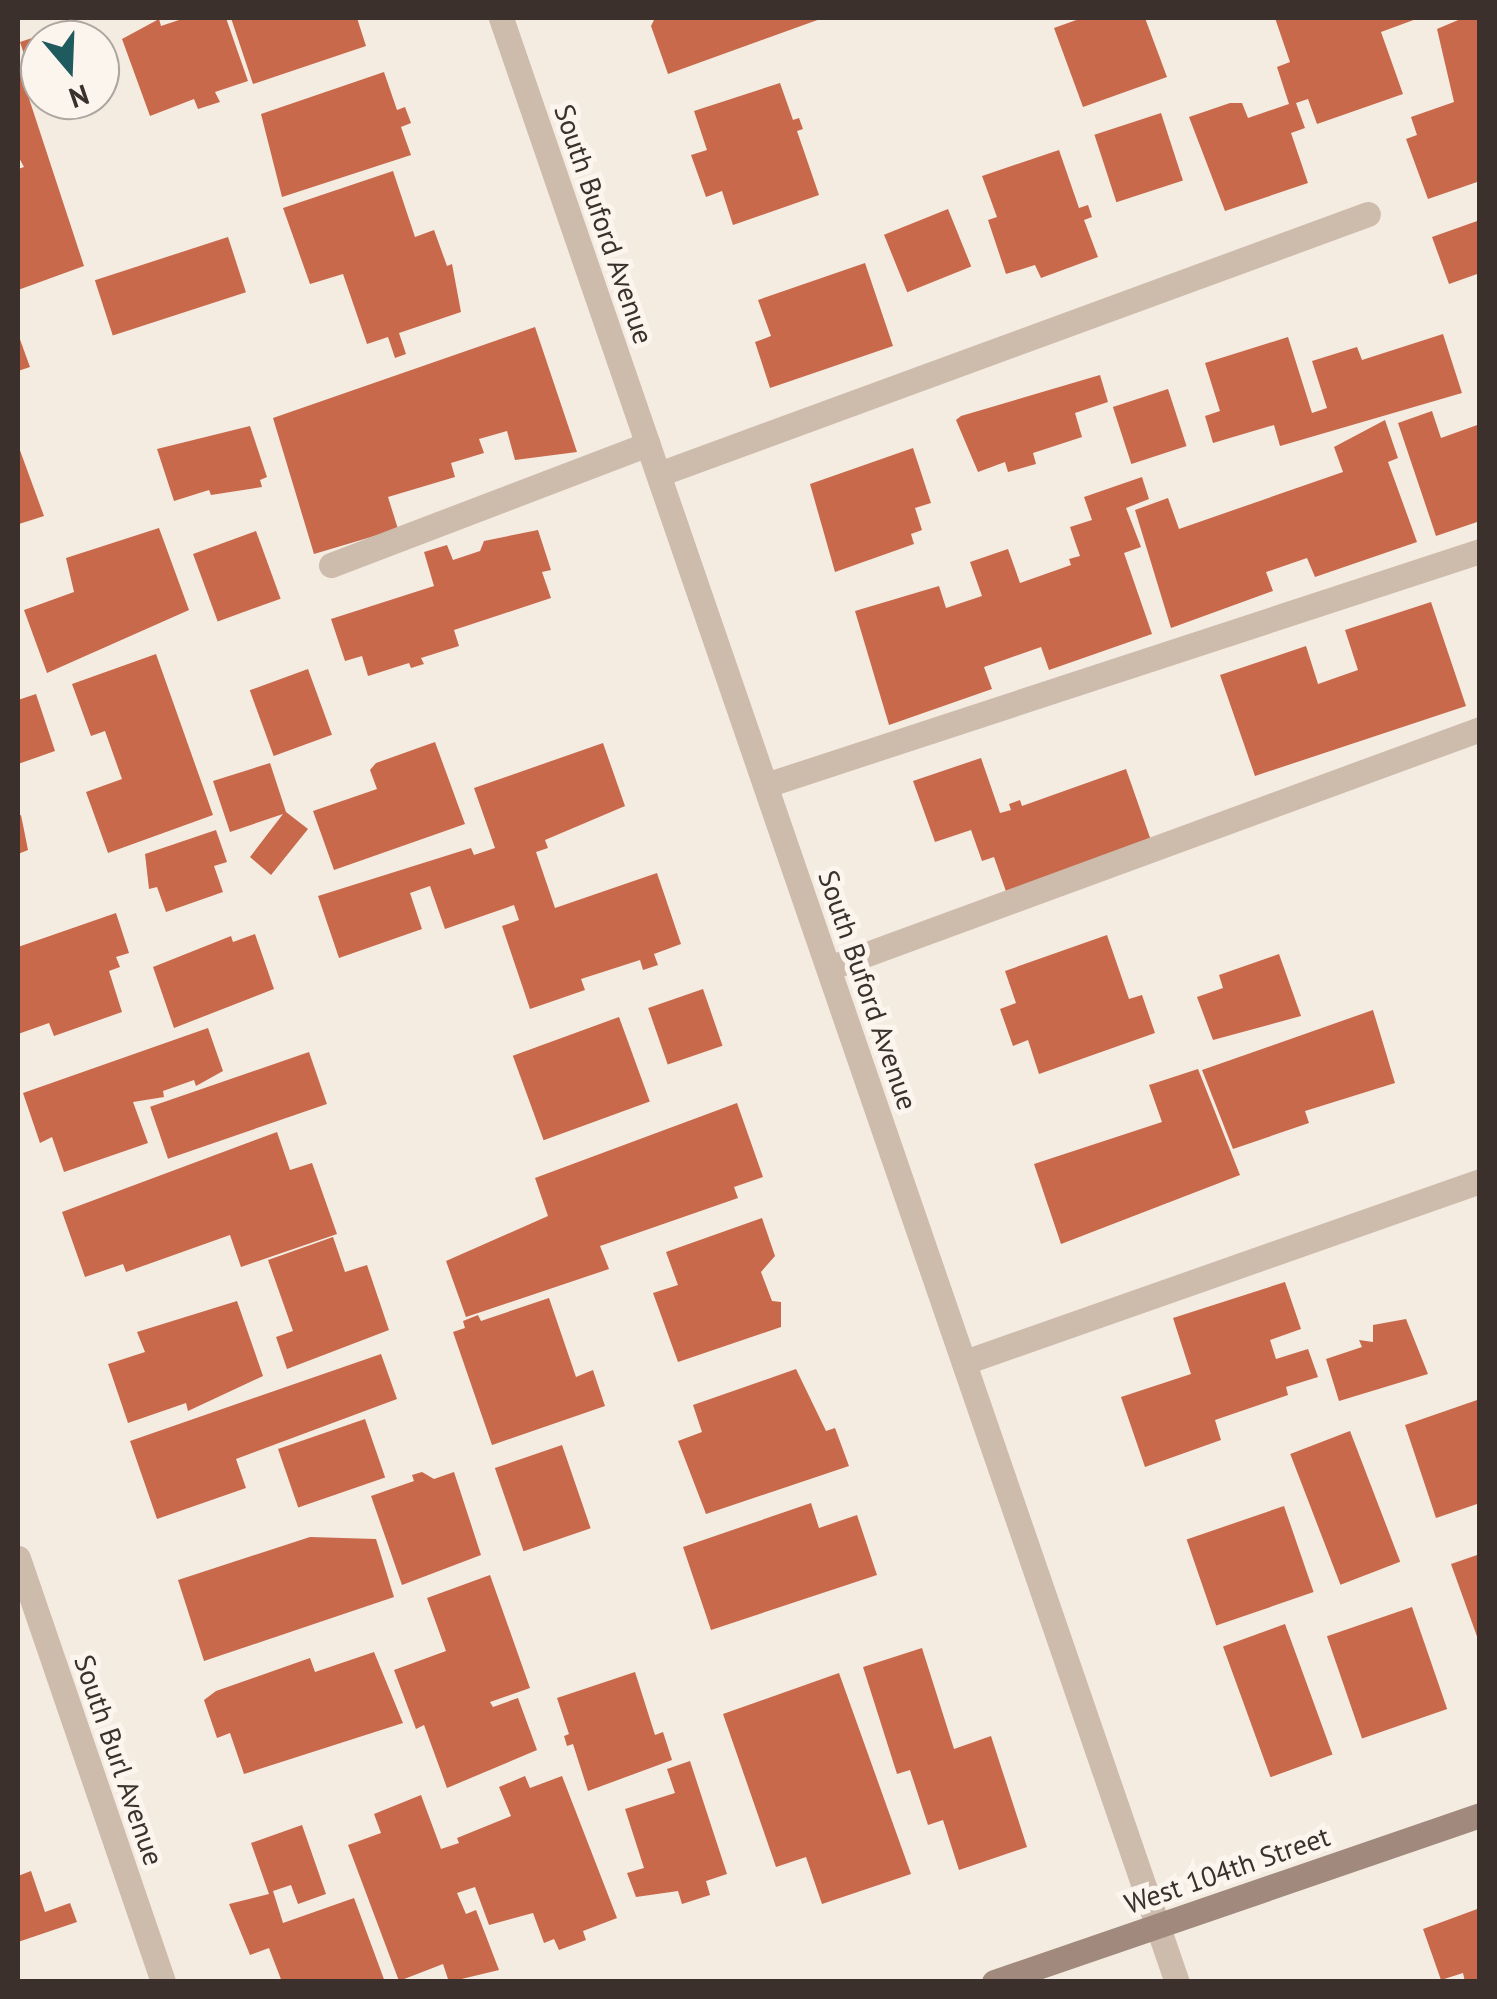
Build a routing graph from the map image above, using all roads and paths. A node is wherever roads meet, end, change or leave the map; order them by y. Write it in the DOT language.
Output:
graph roads {
  1 [pos="502,18"];
  2 [pos="1368,214"];
  3 [pos="648,444"];
  4 [pos="658,474"];
  5 [pos="1480,550"];
  6 [pos="331,566"];
  7 [pos="1480,729"];
  8 [pos="766,785"];
  9 [pos="829,968"];
  10 [pos="1480,1180"];
  11 [pos="964,1362"];
  12 [pos="18,1558"];
  13 [pos="1480,1815"];
  14 [pos="1157,1925"];
  15 [pos="163,1982"];
  16 [pos="994,1982"];
  17 [pos="1176,1982"];
  1 -- 3 [label="street, South Buford Avenue"];
  2 -- 4 [label="street"];
  3 -- 4 [label="street, South Buford Avenue"];
  3 -- 6 [label="street"];
  4 -- 8 [label="street, South Buford Avenue"];
  5 -- 8 [label="street"];
  7 -- 9 [label="street"];
  8 -- 9 [label="street, South Buford Avenue"];
  9 -- 11 [label="street, South Buford Avenue"];
  10 -- 11 [label="street"];
  11 -- 14 [label="street, South Buford Avenue"];
  12 -- 15 [label="street, South Burl Avenue"];
  13 -- 14 [label="street, West 104th Street"];
  14 -- 16 [label="street, West 104th Street"];
  14 -- 17 [label="street, South Buford Avenue"];
}
